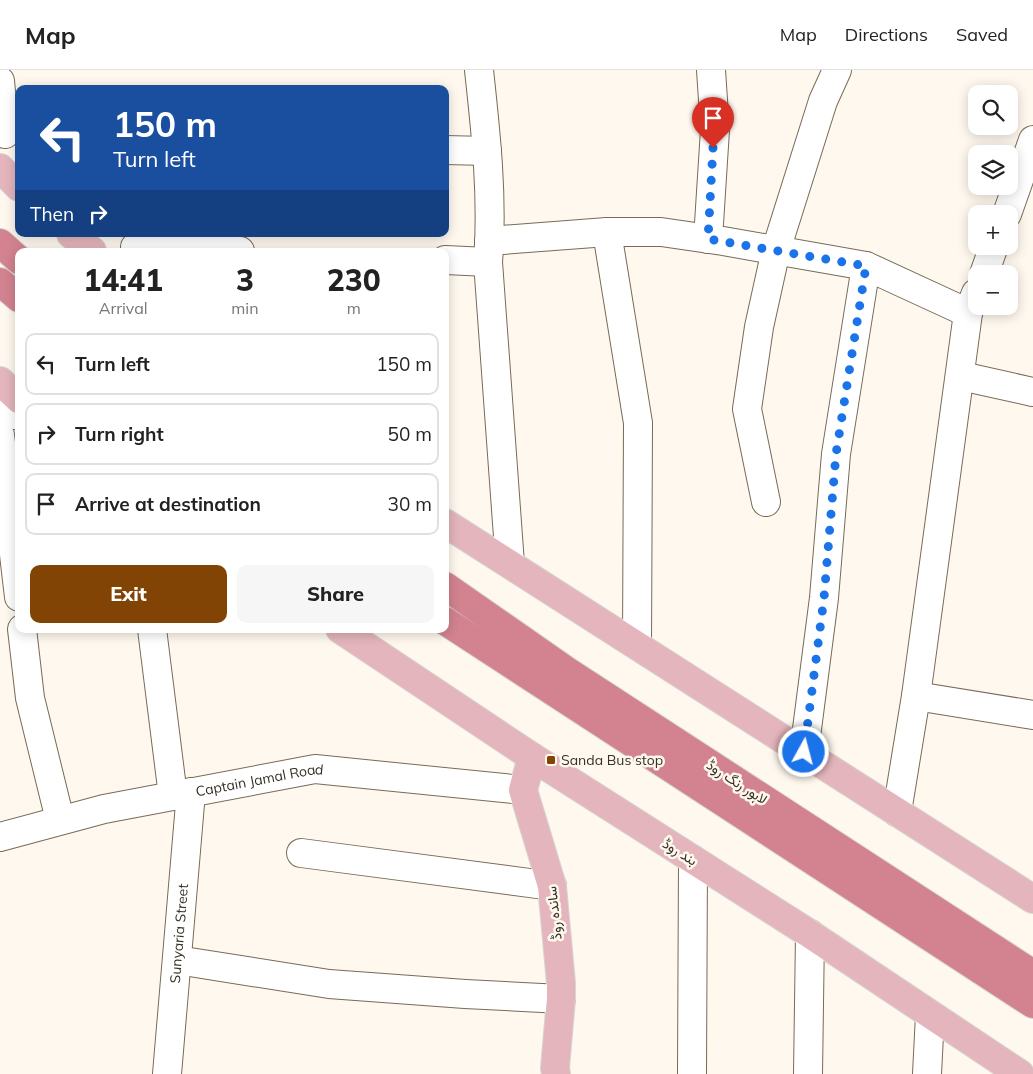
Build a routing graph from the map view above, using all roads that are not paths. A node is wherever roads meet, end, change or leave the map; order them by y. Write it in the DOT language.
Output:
graph roads {
  1 [pos="480,70"];
  2 [pos="712,70"];
  3 [pos="837,70"];
  4 [pos="0,81"];
  5 [pos="8,136"];
  6 [pos="1033,140"];
  7 [pos="449,150"];
  8 [pos="487,151"];
  9 [pos="0,168"];
  10 [pos="15,183"];
  11 [pos="1010,205"];
  12 [pos="607,232"];
  13 [pos="75,237"];
  14 [pos="708,239"];
  15 [pos="0,243"];
  16 [pos="135,247"];
  17 [pos="88,248"];
  18 [pos="161,248"];
  19 [pos="776,250"];
  20 [pos="489,252"];
  21 [pos="15,256"];
  22 [pos="449,259"];
  23 [pos="866,266"];
  24 [pos="0,282"];
  25 [pos="15,295"];
  26 [pos="968,302"];
  27 [pos="970,315"];
  28 [pos="961,376"];
  29 [pos="0,381"];
  30 [pos="1033,392"];
  31 [pos="15,395"];
  32 [pos="0,415"];
  33 [pos="15,415"];
  34 [pos="0,435"];
  35 [pos="766,502"];
  36 [pos="449,526"];
  37 [pos="15,563"];
  38 [pos="510,564"];
  39 [pos="449,589"];
  40 [pos="449,624"];
  41 [pos="22,633"];
  42 [pos="153,633"];
  43 [pos="346,633"];
  44 [pos="637,645"];
  45 [pos="916,696"];
  46 [pos="1033,715"];
  47 [pos="804,752"];
  48 [pos="532,758"];
  49 [pos="523,790"];
  50 [pos="182,794"];
  51 [pos="897,812"];
  52 [pos="60,820"];
  53 [pos="0,837"];
  54 [pos="301,853"];
  55 [pos="693,860"];
  56 [pos="552,886"];
  57 [pos="1033,899"];
  58 [pos="810,934"];
  59 [pos="177,960"];
  60 [pos="1033,974"];
  61 [pos="561,999"];
  62 [pos="1033,1004"];
  63 [pos="930,1014"];
  64 [pos="167,1074"];
  65 [pos="556,1074"];
  66 [pos="692,1074"];
  67 [pos="808,1074"];
  68 [pos="927,1074"];
  69 [pos="1020,1074"];
  1 -- 8 [label="street"];
  2 -- 14 [label="street"];
  3 -- 19 [label="street"];
  4 -- 5 [label="street"];
  6 -- 11 [label="street"];
  7 -- 8 [label="street"];
  8 -- 20 [label="street"];
  9 -- 10 [label="main road"];
  12 -- 14 [label="street"];
  12 -- 20 [label="street"];
  12 -- 44 [label="street"];
  13 -- 17 [label="main road"];
  14 -- 19 [label="street"];
  15 -- 21 [label="highway"];
  16 -- 18 [label="street"];
  19 -- 23 [label="street"];
  19 -- 35 [label="street"];
  20 -- 22 [label="street"];
  20 -- 38 [label="street"];
  23 -- 26 [label="street"];
  23 -- 47 [label="street"];
  24 -- 25 [label="highway"];
  27 -- 28 [label="street"];
  28 -- 30 [label="street"];
  28 -- 45 [label="street"];
  29 -- 31 [label="main road"];
  32 -- 33 [label="street"];
  34 -- 37 [label="street"];
  36 -- 38 [label="main road"];
  38 -- 44 [label="main road"];
  39 -- 60 [label="highway, لاہور رنگ روڈ"];
  40 -- 62 [label="highway, لاہور رنگ روڈ"];
  41 -- 52 [label="street"];
  42 -- 50 [label="street, Sunyaria Street"];
  43 -- 48 [label="main road, بند روڈ"];
  44 -- 47 [label="main road"];
  45 -- 46 [label="street"];
  45 -- 51 [label="street"];
  47 -- 51 [label="main road"];
  48 -- 49 [label="main road"];
  48 -- 55 [label="main road, بند روڈ"];
  49 -- 50 [label="street, Captain Jamal Road"];
  49 -- 56 [label="main road, ساندہ روڈ"];
  50 -- 52 [label="street, Captain Jamal Road"];
  50 -- 59 [label="street, Sunyaria Street"];
  51 -- 57 [label="main road"];
  52 -- 53 [label="street, Captain Jamal Road"];
  54 -- 56 [label="street"];
  55 -- 58 [label="main road, بند روڈ"];
  55 -- 66 [label="street"];
  56 -- 61 [label="main road, ساندہ روڈ"];
  58 -- 63 [label="main road, بند روڈ"];
  58 -- 67 [label="street"];
  59 -- 61 [label="street"];
  59 -- 64 [label="street, Sunyaria Street"];
  61 -- 65 [label="main road, ساندہ روڈ"];
  63 -- 68 [label="street"];
  63 -- 69 [label="main road, بند روڈ"];
}
